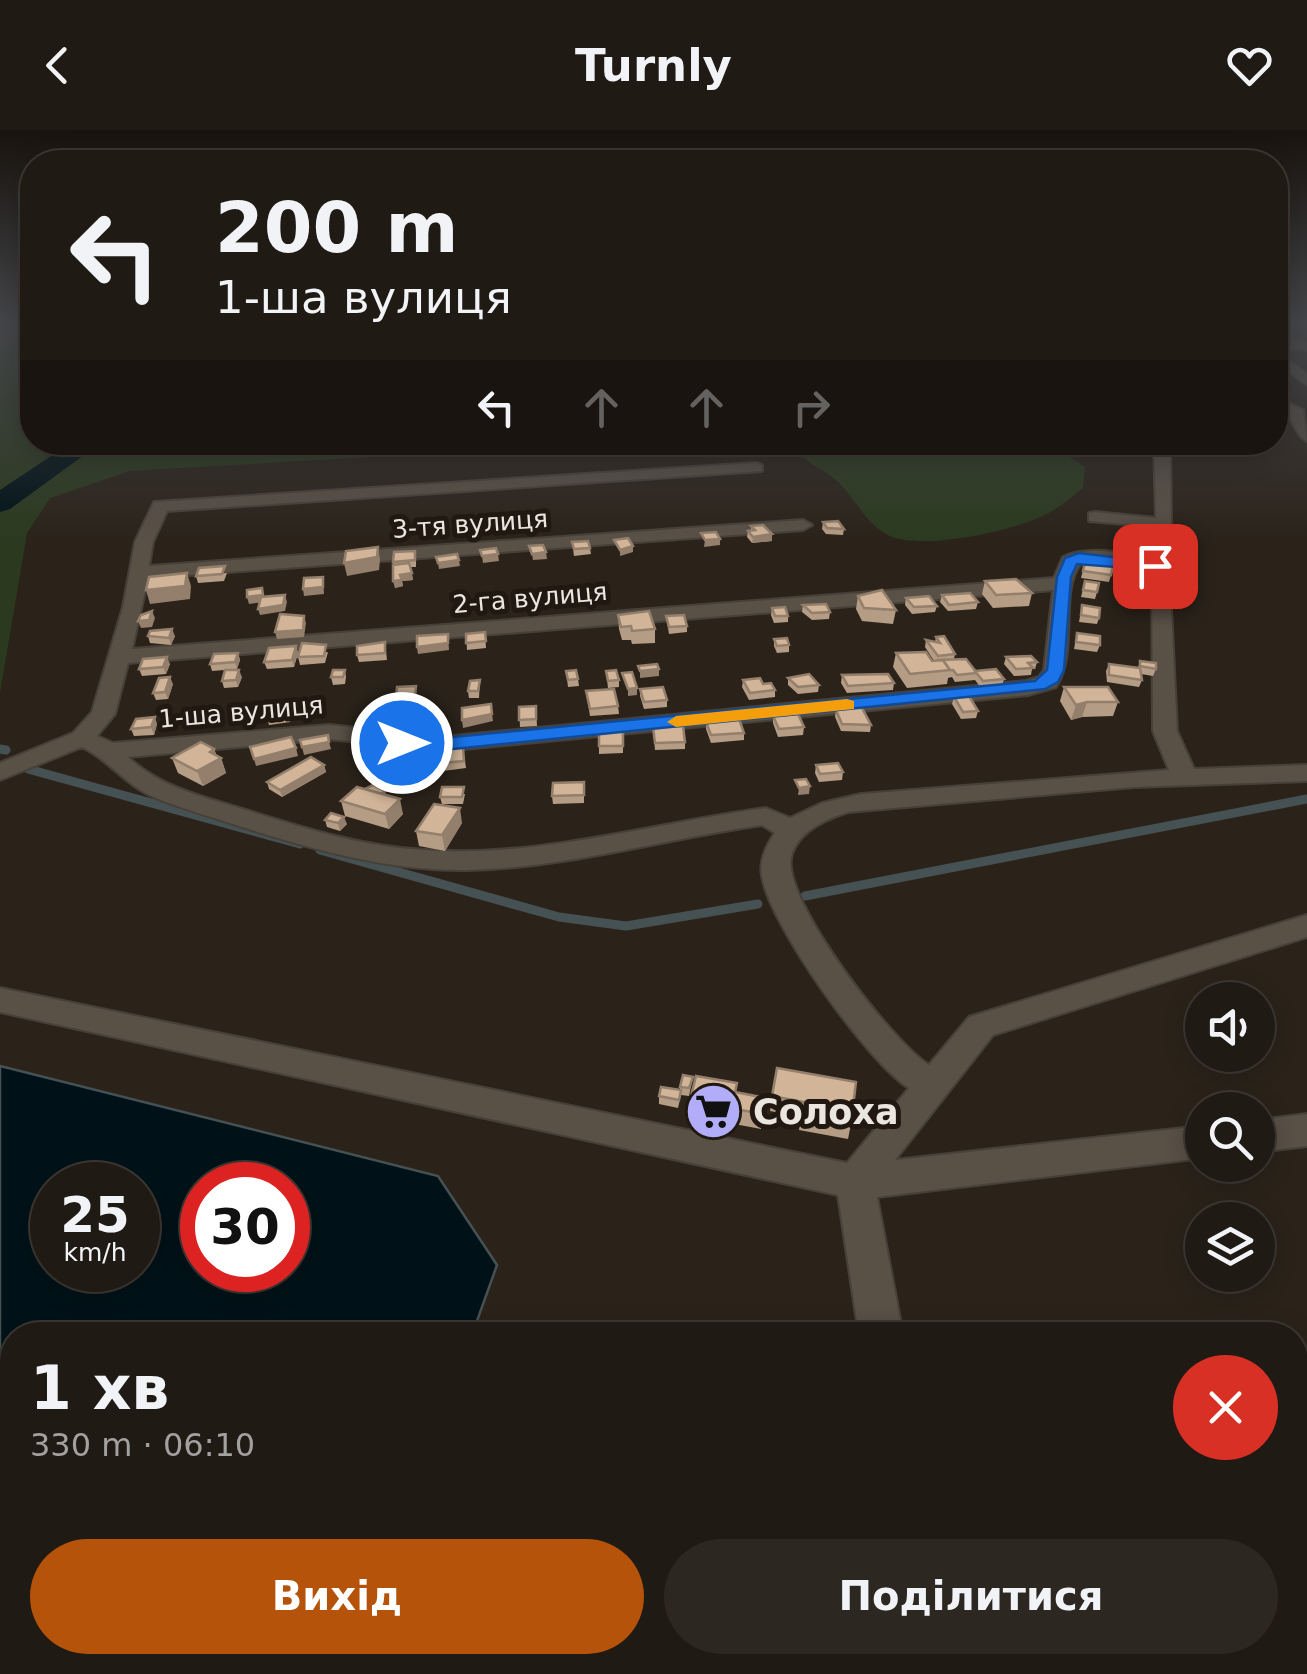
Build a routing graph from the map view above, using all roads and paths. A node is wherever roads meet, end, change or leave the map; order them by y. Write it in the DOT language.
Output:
graph roads {
  1 [pos="1288,409"];
  2 [pos="1307,436"];
  3 [pos="1162,455"];
  4 [pos="756,468"];
  5 [pos="1095,518"];
  6 [pos="804,525"];
  7 [pos="140,572"];
  8 [pos="1064,584"];
  9 [pos="120,657"];
  10 [pos="82,738"];
  11 [pos="110,751"];
  12 [pos="0,772"];
  13 [pos="1307,773"];
  14 [pos="1187,779"];
  15 [pos="792,831"];
  16 [pos="1307,926"];
  17 [pos="0,1000"];
  18 [pos="932,1084"];
  19 [pos="1307,1130"];
  20 [pos="1275,1134"];
  21 [pos="1185,1144"];
  22 [pos="855,1182"];
  23 [pos="879,1322"];
  1 -- 2 [label="street"];
  3 -- 5 [label="street"];
  4 -- 7 [label="street"];
  6 -- 7 [label="street, 3-тя вулиця"];
  7 -- 9 [label="street"];
  8 -- 9 [label="street, 2-га вулиця"];
  8 -- 11 [label="street, 1-ша вулиця"];
  8 -- 14 [label="street"];
  9 -- 10 [label="street"];
  10 -- 11 [label="street, 1-ша вулиця"];
  10 -- 12 [label="street"];
  11 -- 15 [label="street"];
  13 -- 14 [label="street"];
  14 -- 15 [label="street"];
  15 -- 18 [label="street"];
  16 -- 18 [label="street"];
  17 -- 22 [label="street"];
  18 -- 22 [label="street"];
  19 -- 20 [label="street"];
  21 -- 22 [label="street"];
  22 -- 23 [label="street"];
}
